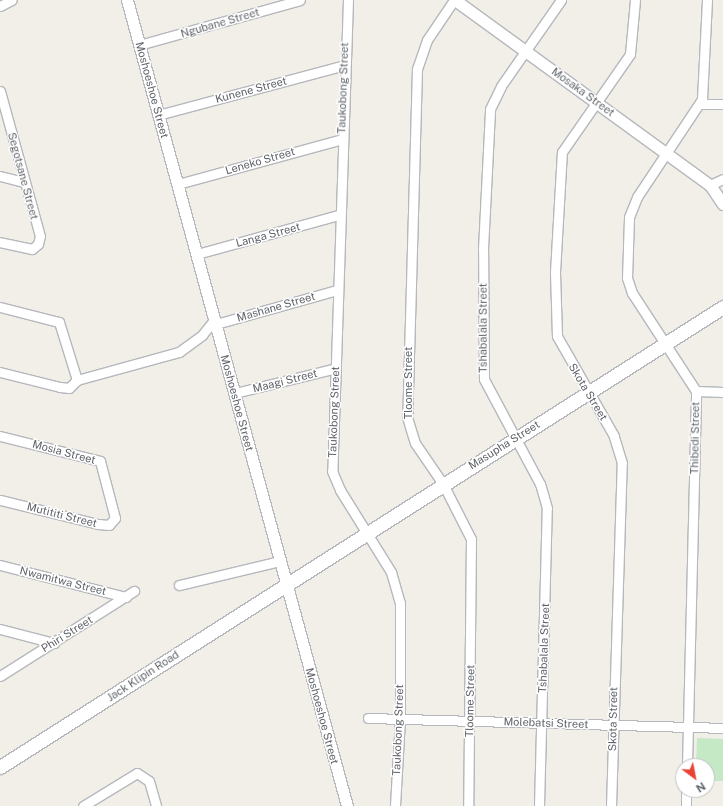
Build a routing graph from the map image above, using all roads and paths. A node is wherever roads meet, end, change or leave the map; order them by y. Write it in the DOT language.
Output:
graph roads {
  1 [pos="12,0"];
  2 [pos="127,0"];
  3 [pos="300,0"];
  4 [pos="348,0"];
  5 [pos="454,0"];
  6 [pos="561,0"];
  7 [pos="635,0"];
  8 [pos="707,0"];
  9 [pos="0,6"];
  10 [pos="139,46"];
  11 [pos="526,50"];
  12 [pos="344,65"];
  13 [pos="0,91"];
  14 [pos="596,101"];
  15 [pos="700,104"];
  16 [pos="723,104"];
  17 [pos="158,115"];
  18 [pos="342,139"];
  19 [pos="667,153"];
  20 [pos="0,176"];
  21 [pos="723,178"];
  22 [pos="24,182"];
  23 [pos="178,184"];
  24 [pos="710,185"];
  25 [pos="723,204"];
  26 [pos="339,215"];
  27 [pos="0,242"];
  28 [pos="197,254"];
  29 [pos="337,290"];
  30 [pos="0,307"];
  31 [pos="723,307"];
  32 [pos="215,322"];
  33 [pos="664,344"];
  34 [pos="336,368"];
  35 [pos="0,372"];
  36 [pos="77,380"];
  37 [pos="696,391"];
  38 [pos="589,392"];
  39 [pos="723,392"];
  40 [pos="235,393"];
  41 [pos="0,436"];
  42 [pos="515,439"];
  43 [pos="443,484"];
  44 [pos="0,500"];
  45 [pos="114,512"];
  46 [pos="368,532"];
  47 [pos="280,561"];
  48 [pos="0,565"];
  49 [pos="286,584"];
  50 [pos="179,585"];
  51 [pos="134,592"];
  52 [pos="126,597"];
  53 [pos="0,629"];
  54 [pos="54,643"];
  55 [pos="0,676"];
  56 [pos="368,718"];
  57 [pos="400,719"];
  58 [pos="470,721"];
  59 [pos="542,723"];
  60 [pos="613,725"];
  61 [pos="688,727"];
  62 [pos="723,728"];
  63 [pos="687,758"];
  64 [pos="0,767"];
  65 [pos="83,806"];
  66 [pos="156,806"];
  67 [pos="347,806"];
  68 [pos="395,806"];
  69 [pos="468,806"];
  70 [pos="539,806"];
  71 [pos="611,806"];
  1 -- 9 [label="street"];
  2 -- 10 [label="street, Moshoeshoe Street"];
  3 -- 10 [label="street, Ngubane Street"];
  4 -- 12 [label="street, Taukobong Street"];
  5 -- 11 [label="street, Mosaka Street"];
  5 -- 43 [label="street, Tloome Street"];
  6 -- 11 [label="street, Tshabalala Street"];
  7 -- 14 [label="street, Skota Street"];
  8 -- 15 [label="street"];
  10 -- 17 [label="street, Moshoeshoe Street"];
  11 -- 14 [label="street, Mosaka Street"];
  11 -- 42 [label="street, Tshabalala Street"];
  12 -- 17 [label="street, Kunene Street"];
  12 -- 18 [label="street, Taukobong Street"];
  13 -- 22 [label="street, Segotsane Street"];
  14 -- 19 [label="street, Mosaka Street"];
  14 -- 38 [label="street, Skota Street"];
  15 -- 16 [label="street"];
  15 -- 19 [label="street, Thibedi Street"];
  17 -- 23 [label="street, Moshoeshoe Street"];
  18 -- 23 [label="street, Leneko Street"];
  18 -- 26 [label="street, Taukobong Street"];
  19 -- 24 [label="street, Mosaka Street"];
  19 -- 33 [label="street, Thibedi Street"];
  20 -- 22 [label="street"];
  21 -- 24 [label="street"];
  22 -- 27 [label="street, Segotsane Street"];
  23 -- 28 [label="street, Moshoeshoe Street"];
  24 -- 25 [label="street, Mosaka Street"];
  26 -- 28 [label="street, Langa Street"];
  26 -- 29 [label="street, Taukobong Street"];
  28 -- 32 [label="street, Moshoeshoe Street"];
  29 -- 32 [label="street, Mashane Street"];
  29 -- 34 [label="street, Taukobong Street"];
  30 -- 36 [label="street"];
  31 -- 33 [label="main road, Masupha Street"];
  32 -- 36 [label="street"];
  32 -- 40 [label="street, Moshoeshoe Street"];
  33 -- 37 [label="street, Thibedi Street"];
  33 -- 38 [label="main road, Masupha Street"];
  34 -- 40 [label="street, Maagi Street"];
  34 -- 46 [label="street, Taukobong Street"];
  35 -- 36 [label="street"];
  37 -- 39 [label="street"];
  37 -- 61 [label="street, Thibedi Street"];
  38 -- 42 [label="main road, Masupha Street"];
  38 -- 60 [label="street, Skota Street"];
  40 -- 47 [label="street, Moshoeshoe Street"];
  41 -- 45 [label="street, Mosia Street"];
  42 -- 43 [label="main road, Masupha Street"];
  42 -- 59 [label="street, Tshabalala Street"];
  43 -- 46 [label="main road, Masupha Street"];
  43 -- 58 [label="street, Tloome Street"];
  44 -- 45 [label="street, Mutititi Street"];
  46 -- 49 [label="main road, Masupha Street"];
  46 -- 57 [label="street, Taukobong Street"];
  47 -- 49 [label="street, Moshoeshoe Street"];
  47 -- 50 [label="street"];
  48 -- 52 [label="street, Nwamitwa Street"];
  49 -- 64 [label="main road, Jack Klipin Road"];
  49 -- 67 [label="street, Moshoeshoe Street"];
  51 -- 52 [label="street, Phiri Street"];
  52 -- 54 [label="street, Phiri Street"];
  53 -- 54 [label="street"];
  54 -- 55 [label="street, Phiri Street"];
  56 -- 57 [label="street, Molebatsi Street"];
  57 -- 58 [label="street, Molebatsi Street"];
  57 -- 68 [label="street, Taukobong Street"];
  58 -- 59 [label="street, Molebatsi Street"];
  58 -- 69 [label="street, Tloome Street"];
  59 -- 60 [label="street, Molebatsi Street"];
  59 -- 70 [label="street, Tshabalala Street"];
  60 -- 61 [label="street, Molebatsi Street"];
  60 -- 71 [label="street, Skota Street"];
  61 -- 62 [label="street, Molebatsi Street"];
  61 -- 63 [label="street, Thibedi Street"];
  65 -- 66 [label="street"];
}
